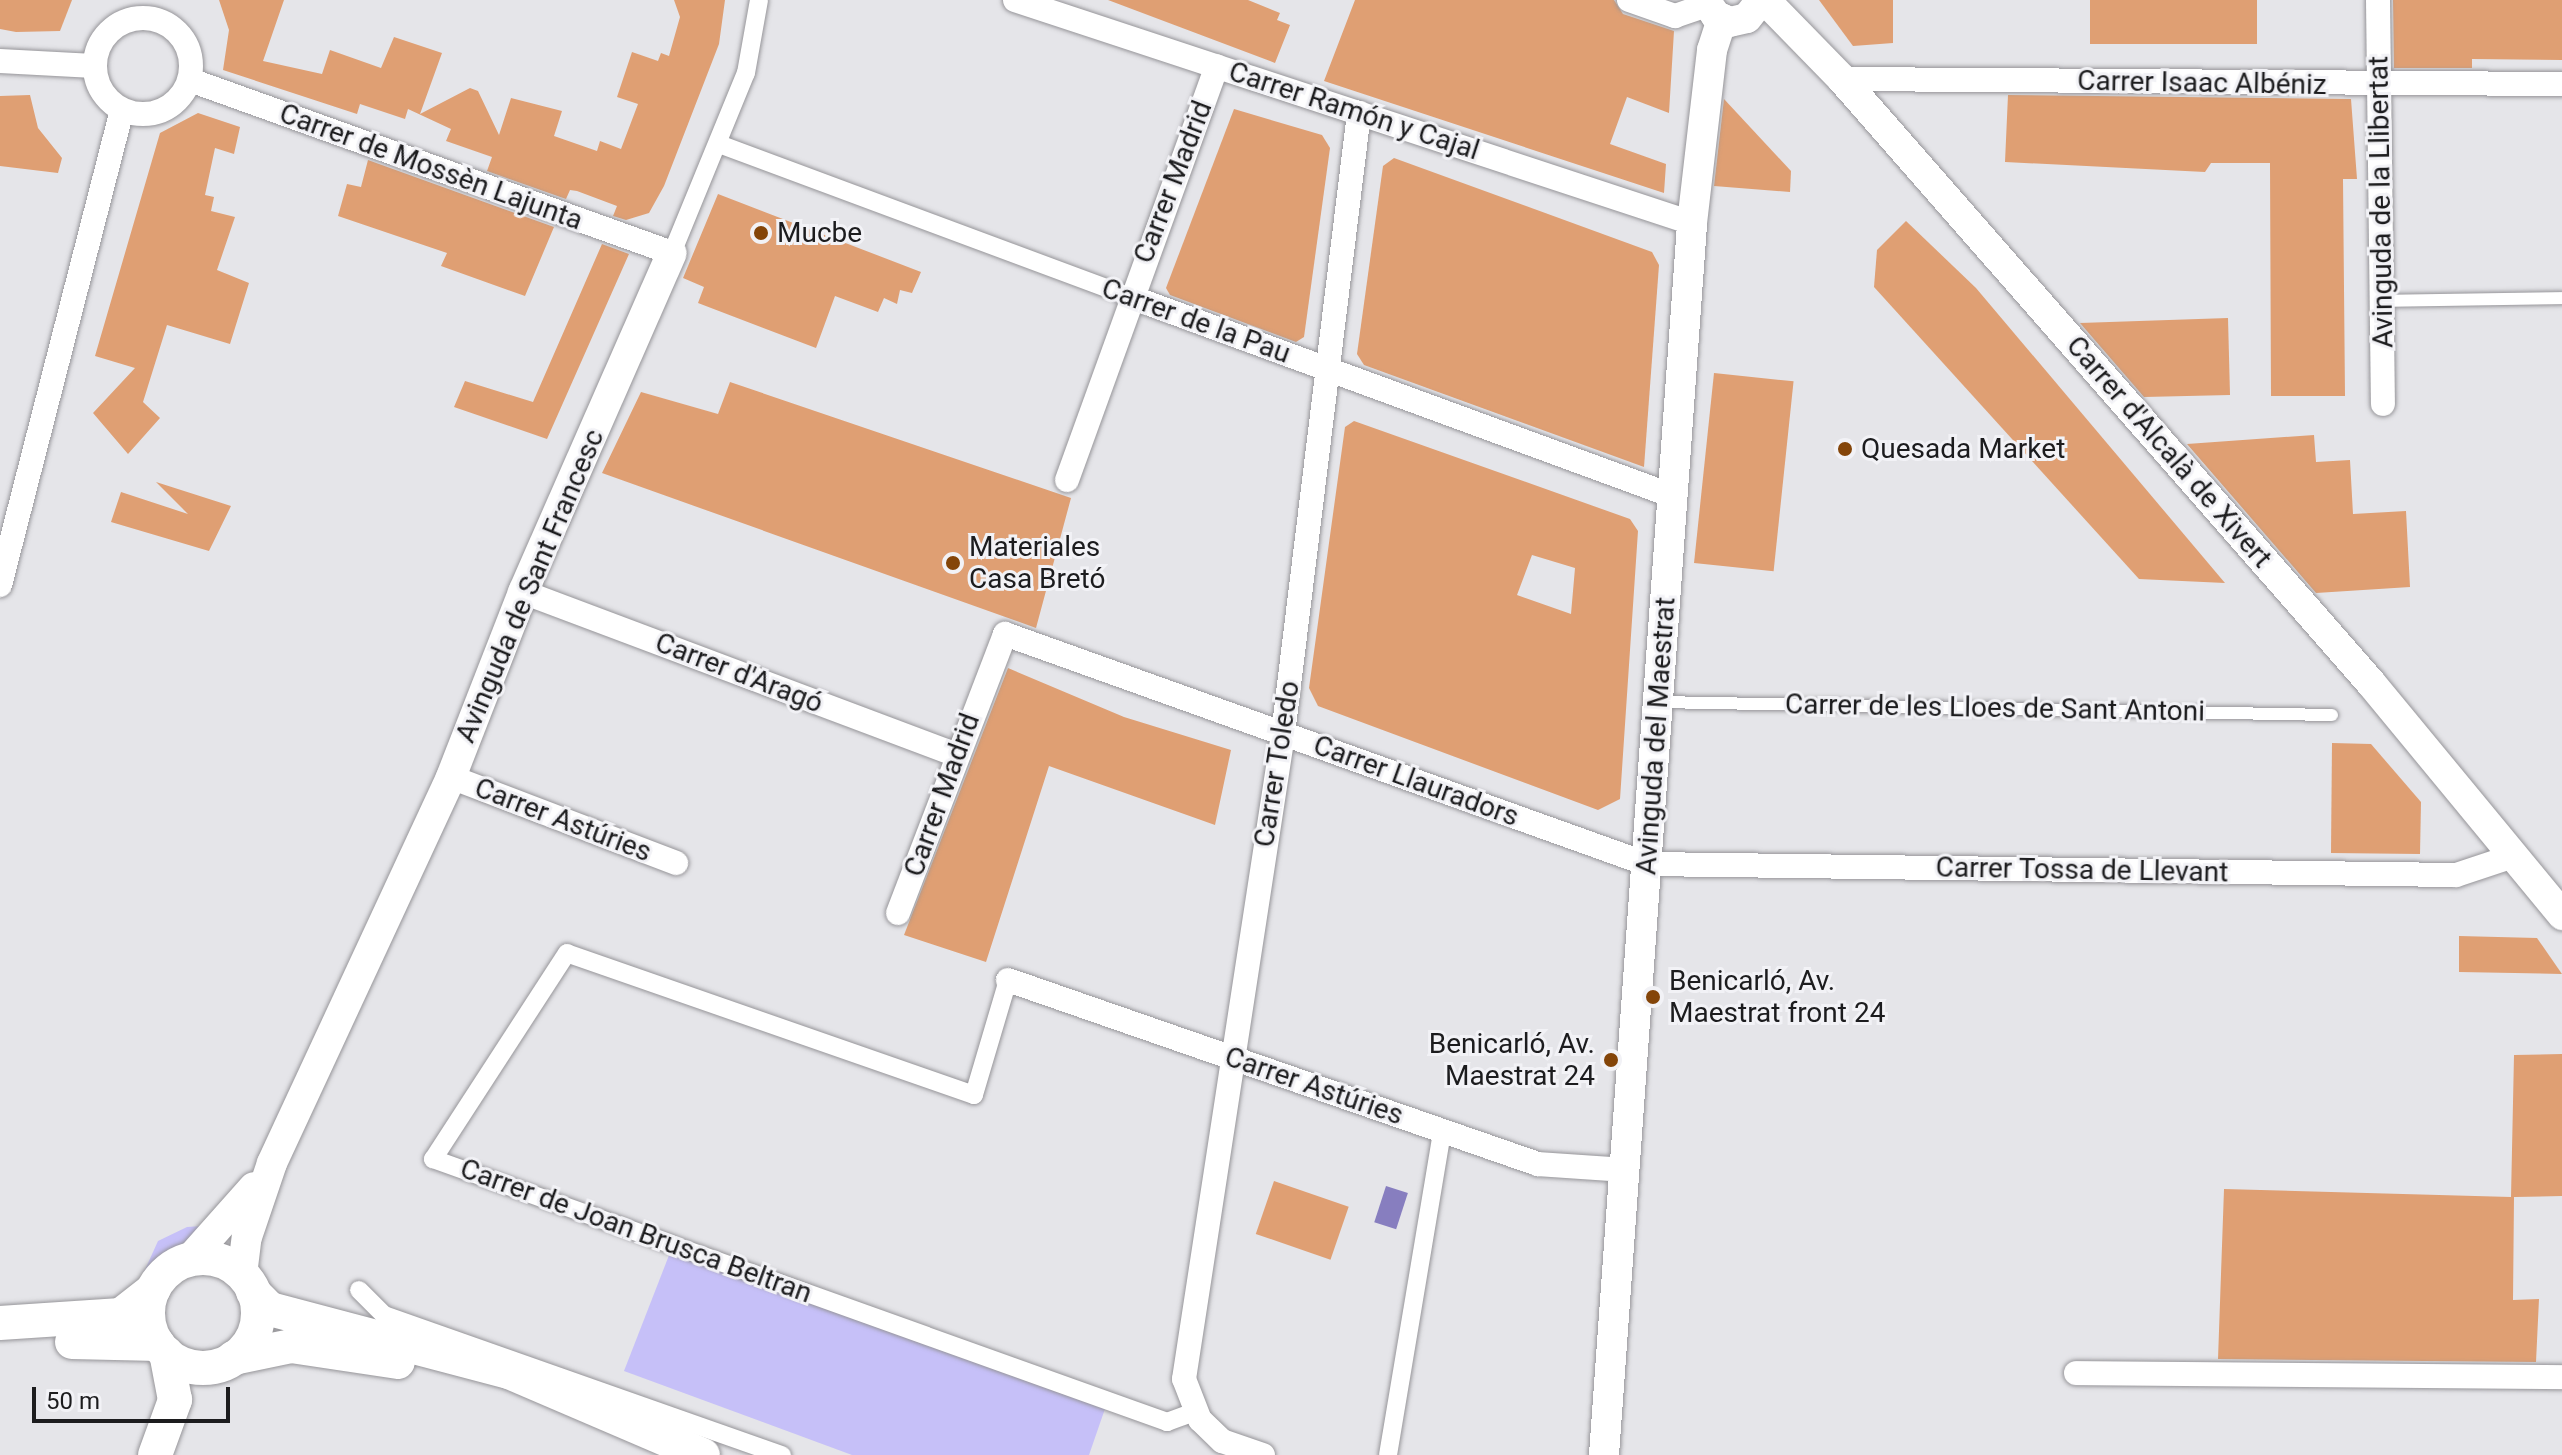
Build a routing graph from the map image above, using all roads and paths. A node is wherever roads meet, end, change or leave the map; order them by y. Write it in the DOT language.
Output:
graph roads {
  1 [pos="759,0"];
  2 [pos="1015,0"];
  3 [pos="1629,0"];
  4 [pos="1763,0"];
  5 [pos="2378,0"];
  6 [pos="1712,8"];
  7 [pos="158,9"];
  8 [pos="0,61"];
  9 [pos="94,66"];
  10 [pos="1217,66"];
  11 [pos="1842,79"];
  12 [pos="190,80"];
  13 [pos="2380,84"];
  14 [pos="2562,84"];
  15 [pos="122,111"];
  16 [pos="1359,113"];
  17 [pos="719,144"];
  18 [pos="1692,223"];
  19 [pos="672,253"];
  20 [pos="1131,297"];
  21 [pos="2562,298"];
  22 [pos="2381,301"];
  23 [pos="1328,370"];
  24 [pos="2383,404"];
  25 [pos="1067,480"];
  26 [pos="1673,496"];
  27 [pos="0,585"];
  28 [pos="523,592"];
  29 [pos="1005,634"];
  30 [pos="1658,702"];
  31 [pos="2332,715"];
  32 [pos="1283,734"];
  33 [pos="954,754"];
  34 [pos="451,777"];
  35 [pos="2513,856"];
  36 [pos="676,863"];
  37 [pos="1647,864"];
  38 [pos="898,913"];
  39 [pos="2562,915"];
  40 [pos="1008,980"];
  41 [pos="1230,1057"];
  42 [pos="1442,1131"];
  43 [pos="272,1163"];
  44 [pos="1625,1170"];
  45 [pos="190,1259"];
  46 [pos="248,1283"];
  47 [pos="153,1290"];
  48 [pos="359,1290"];
  49 [pos="0,1323"];
  50 [pos="0,1343"];
  51 [pos="162,1348"];
  52 [pos="222,1363"];
  53 [pos="2076,1373"];
  54 [pos="2562,1377"];
  55 [pos="175,1400"];
  56 [pos="1195,1412"];
  57 [pos="155,1455"];
  58 [pos="681,1455"];
  59 [pos="703,1455"];
  60 [pos="782,1455"];
  61 [pos="1263,1455"];
  62 [pos="1388,1455"];
  63 [pos="1604,1455"];
  1 -- 17 [label="street, Avinguda de Sant Francesc"];
  2 -- 10 [label="street, Carrer Ramón y Cajal"];
  3 -- 6 [label="street"];
  4 -- 6 [label="street"];
  4 -- 11 [label="street, Carrer d'Alcalà de Xivert"];
  5 -- 13 [label="street, Avinguda de la Llibertat"];
  6 -- 18 [label="street, Avinguda del Maestrat"];
  7 -- 9 [label="street"];
  7 -- 12 [label="street"];
  8 -- 9 [label="street"];
  9 -- 15 [label="street"];
  10 -- 16 [label="street, Carrer Ramón y Cajal"];
  10 -- 20 [label="street, Carrer Madrid"];
  11 -- 13 [label="street, Carrer Isaac Albéniz"];
  11 -- 35 [label="street, Carrer d'Alcalà de Xivert"];
  12 -- 15 [label="street"];
  12 -- 19 [label="street, Carrer de Mossèn Lajunta"];
  13 -- 14 [label="street, Carrer Isaac Albéniz"];
  13 -- 22 [label="street, Avinguda de la Llibertat"];
  15 -- 27 [label="street"];
  16 -- 18 [label="street, Carrer Ramón y Cajal"];
  16 -- 23 [label="street, Carrer Toledo"];
  17 -- 19 [label="street, Avinguda de Sant Francesc"];
  17 -- 20 [label="street, Carrer de la Pau"];
  18 -- 26 [label="street, Avinguda del Maestrat"];
  19 -- 28 [label="street, Avinguda de Sant Francesc"];
  20 -- 23 [label="street, Carrer de la Pau"];
  20 -- 25 [label="street, Carrer Madrid"];
  21 -- 22 [label="lane"];
  22 -- 24 [label="street, Avinguda de la Llibertat"];
  23 -- 26 [label="street, Carrer de la Pau"];
  23 -- 32 [label="street, Carrer Toledo"];
  26 -- 30 [label="street, Avinguda del Maestrat"];
  28 -- 33 [label="street, Carrer d'Aragó"];
  28 -- 34 [label="street, Avinguda de Sant Francesc"];
  29 -- 32 [label="street, Carrer Llauradors"];
  29 -- 33 [label="street, Carrer Madrid"];
  30 -- 31 [label="lane, Carrer de les Lloes de Sant Antoni"];
  30 -- 37 [label="street, Avinguda del Maestrat"];
  32 -- 37 [label="street, Carrer Llauradors"];
  32 -- 41 [label="street, Carrer Toledo"];
  33 -- 38 [label="street, Carrer Madrid"];
  34 -- 36 [label="street, Carrer Astúries"];
  34 -- 43 [label="street, Avinguda de Sant Francesc"];
  35 -- 37 [label="street, Carrer Tossa de Llevant"];
  35 -- 39 [label="street, Carrer d'Alcalà de Xivert"];
  37 -- 44 [label="street, Avinguda del Maestrat"];
  40 -- 41 [label="street, Carrer Astúries"];
  40 -- 56 [label="street, Carrer de Joan Brusca Beltran"];
  41 -- 42 [label="street, Carrer Astúries"];
  41 -- 56 [label="street, Carrer Toledo"];
  42 -- 44 [label="street, Carrer Astúries"];
  42 -- 62 [label="street"];
  43 -- 45 [label="street, Avinguda de Sant Francesc"];
  43 -- 46 [label="street, Avinguda de Sant Francesc"];
  44 -- 63 [label="street, Avinguda del Maestrat"];
  45 -- 46 [label="main road"];
  45 -- 47 [label="main road"];
  46 -- 52 [label="main road"];
  46 -- 59 [label="main road"];
  47 -- 49 [label="main road"];
  47 -- 51 [label="main road"];
  48 -- 60 [label="street"];
  50 -- 51 [label="main road"];
  51 -- 52 [label="main road"];
  51 -- 55 [label="main road"];
  52 -- 55 [label="main road"];
  52 -- 58 [label="main road"];
  53 -- 54 [label="street"];
  55 -- 57 [label="main road"];
  56 -- 61 [label="street"];
}
